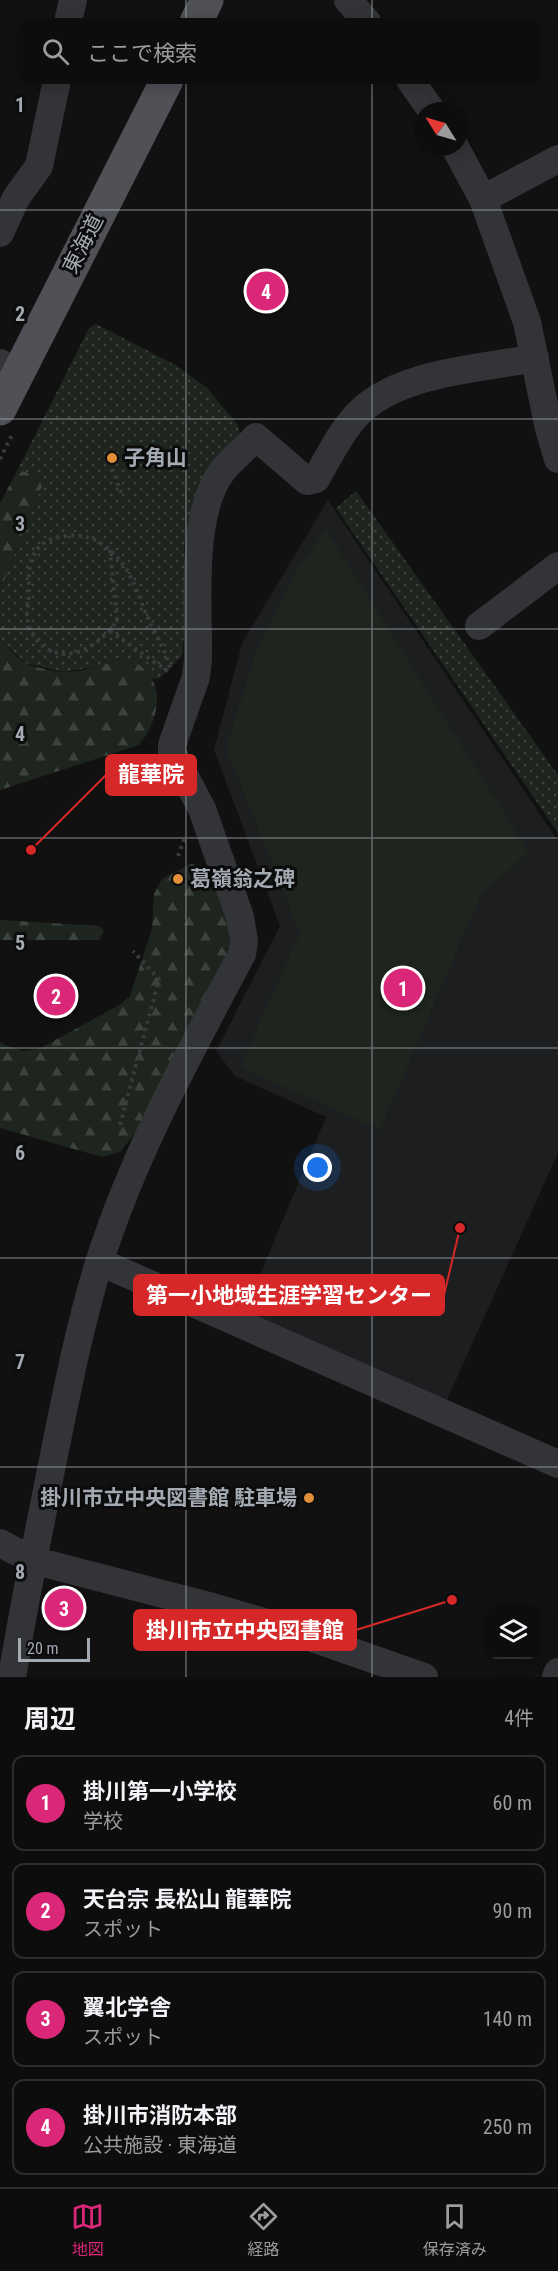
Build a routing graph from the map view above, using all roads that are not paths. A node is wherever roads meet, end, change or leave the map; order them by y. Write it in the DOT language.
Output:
graph roads {
  1 [pos="73,0"];
  2 [pos="207,0"];
  3 [pos="348,0"];
  4 [pos="69,18"];
  5 [pos="198,18"];
  6 [pos="363,18"];
  7 [pos="56,84"];
  8 [pos="165,84"];
  9 [pos="413,84"];
  10 [pos="426,102"];
  11 [pos="460,156"];
  12 [pos="558,159"];
  13 [pos="483,199"];
  14 [pos="0,233"];
  15 [pos="535,358"];
  16 [pos="8,370"];
  17 [pos="0,409"];
  18 [pos="558,459"];
  19 [pos="558,566"];
  20 [pos="479,626"];
  21 [pos="100,1262"];
  22 [pos="558,1464"];
  23 [pos="0,1543"];
  24 [pos="32,1560"];
  25 [pos="558,1672"];
  26 [pos="12,1677"];
  27 [pos="424,1677"];
  28 [pos="556,1677"];
  1 -- 4 [label="street"];
  2 -- 5 [label="main road"];
  3 -- 6 [label="street"];
  7 -- 14 [label="street"];
  8 -- 16 [label="main road, 東海道"];
  9 -- 10 [label="street"];
  11 -- 13 [label="street"];
  12 -- 13 [label="street"];
  13 -- 15 [label="street"];
  15 -- 18 [label="street"];
  15 -- 21 [label="street"];
  16 -- 17 [label="main road, 東海道"];
  19 -- 20 [label="street"];
  21 -- 22 [label="street"];
  21 -- 24 [label="street"];
  23 -- 24 [label="street"];
  24 -- 26 [label="street"];
  24 -- 27 [label="street"];
  25 -- 28 [label="street"];
}
